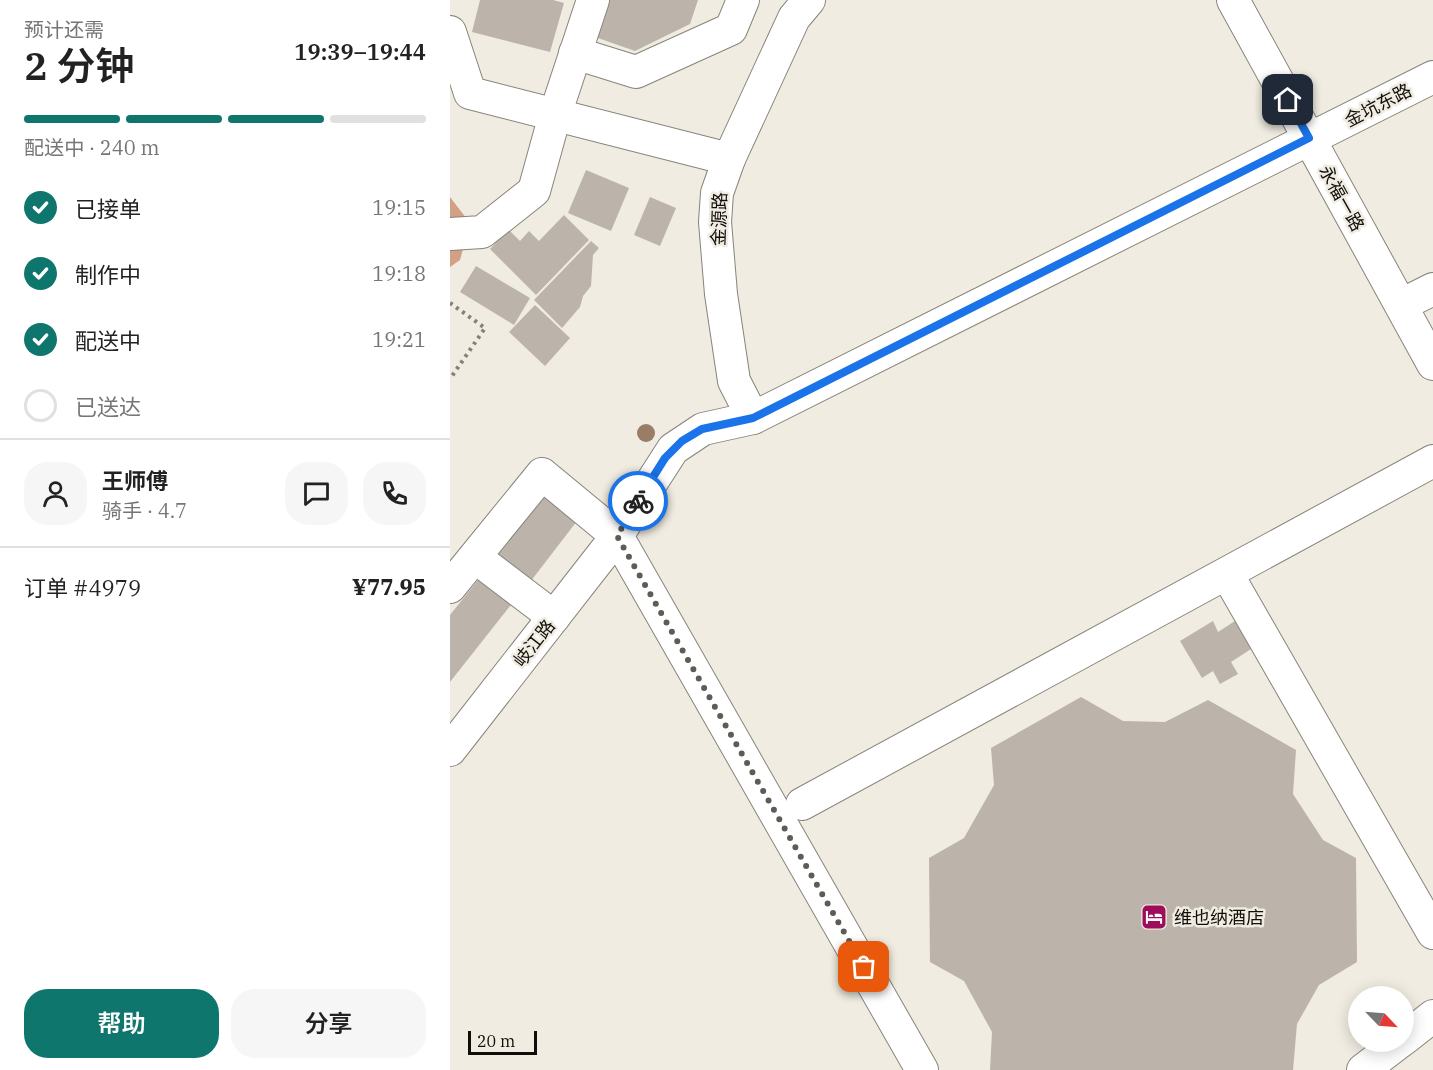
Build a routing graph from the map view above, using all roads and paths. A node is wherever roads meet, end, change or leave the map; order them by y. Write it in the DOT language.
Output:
graph roads {
  1 [pos="593,0"];
  2 [pos="743,0"];
  3 [pos="1233,0"];
  4 [pos="802,6"];
  5 [pos="450,32"];
  6 [pos="574,53"];
  7 [pos="1433,78"];
  8 [pos="555,115"];
  9 [pos="1309,138"];
  10 [pos="729,159"];
  11 [pos="450,234"];
  12 [pos="1433,289"];
  13 [pos="450,303"];
  14 [pos="1401,305"];
  15 [pos="1433,364"];
  16 [pos="450,379"];
  17 [pos="753,418"];
  18 [pos="1433,461"];
  19 [pos="617,536"];
  20 [pos="475,557"];
  21 [pos="1227,574"];
  22 [pos="450,587"];
  23 [pos="554,617"];
  24 [pos="450,749"];
  25 [pos="802,804"];
  26 [pos="1433,933"];
  27 [pos="1433,1016"];
  28 [pos="1414,1031"];
  29 [pos="1386,1052"];
  30 [pos="922,1070"];
  31 [pos="1363,1070"];
  1 -- 6 [label="street"];
  2 -- 6 [label="street"];
  3 -- 9 [label="street, 永福一路"];
  4 -- 10 [label="street, 金源路"];
  5 -- 8 [label="street"];
  6 -- 8 [label="street"];
  7 -- 9 [label="street, 金坑东路"];
  8 -- 10 [label="street"];
  8 -- 11 [label="street"];
  9 -- 14 [label="street, 永福一路"];
  9 -- 17 [label="street, 金坑东路"];
  10 -- 17 [label="street, 金源路"];
  12 -- 14 [label="street"];
  13 -- 16 [label="path"];
  14 -- 15 [label="street, 永福一路"];
  17 -- 19 [label="street, 金坑东路"];
  18 -- 21 [label="street"];
  19 -- 20 [label="street"];
  19 -- 23 [label="street, 岐江路"];
  19 -- 30 [label="street"];
  20 -- 22 [label="street"];
  20 -- 23 [label="street"];
  21 -- 25 [label="street"];
  21 -- 26 [label="street"];
  23 -- 24 [label="street, 岐江路"];
  27 -- 28 [label="street"];
  29 -- 31 [label="street"];
}
